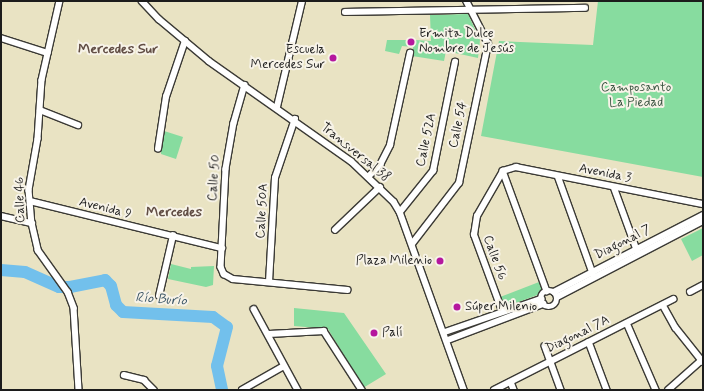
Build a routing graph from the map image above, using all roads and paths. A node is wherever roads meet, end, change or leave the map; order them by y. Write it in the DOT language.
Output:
graph roads {
  1 [pos="60,1"];
  2 [pos="142,1"];
  3 [pos="302,1"];
  4 [pos="466,1"];
  5 [pos="585,8"];
  6 [pos="470,9"];
  7 [pos="345,12"];
  8 [pos="1,38"];
  9 [pos="185,41"];
  10 [pos="48,53"];
  11 [pos="410,53"];
  12 [pos="454,62"];
  13 [pos="245,85"];
  14 [pos="277,107"];
  15 [pos="40,110"];
  16 [pos="295,119"];
  17 [pos="78,124"];
  18 [pos="158,149"];
  19 [pos="502,171"];
  20 [pos="369,176"];
  21 [pos="558,176"];
  22 [pos="380,187"];
  23 [pos="614,187"];
  24 [pos="30,201"];
  25 [pos="703,204"];
  26 [pos="400,212"];
  27 [pos="703,215"];
  28 [pos="1,216"];
  29 [pos="703,221"];
  30 [pos="32,223"];
  31 [pos="335,230"];
  32 [pos="173,236"];
  33 [pos="412,244"];
  34 [pos="222,248"];
  35 [pos="636,248"];
  36 [pos="639,254"];
  37 [pos="594,274"];
  38 [pos="269,282"];
  39 [pos="703,286"];
  40 [pos="347,290"];
  41 [pos="547,291"];
  42 [pos="690,292"];
  43 [pos="556,295"];
  44 [pos="159,296"];
  45 [pos="673,299"];
  46 [pos="542,302"];
  47 [pos="663,305"];
  48 [pos="254,309"];
  49 [pos="502,312"];
  50 [pos="627,323"];
  51 [pos="445,332"];
  52 [pos="269,334"];
  53 [pos="448,340"];
  54 [pos="589,342"];
  55 [pos="544,346"];
  56 [pos="550,361"];
  57 [pos="702,361"];
  58 [pos="284,366"];
  59 [pos="124,375"];
  60 [pos="511,382"];
  61 [pos="79,390"];
  62 [pos="154,390"];
  63 [pos="242,390"];
  64 [pos="298,390"];
  65 [pos="362,390"];
  66 [pos="464,390"];
  67 [pos="494,390"];
  68 [pos="514,390"];
  69 [pos="561,390"];
  70 [pos="607,390"];
  71 [pos="656,390"];
  72 [pos="668,390"];
  1 -- 10 [label="street, Calle 46"];
  2 -- 9 [label="street, Transversal 38"];
  3 -- 14 [label="street"];
  4 -- 6 [label="street, Calle 54"];
  5 -- 6 [label="street"];
  6 -- 7 [label="street"];
  6 -- 33 [label="street, Calle 54"];
  8 -- 10 [label="street"];
  9 -- 13 [label="street, Transversal 38"];
  9 -- 18 [label="street"];
  10 -- 15 [label="street, Calle 46"];
  11 -- 20 [label="street"];
  12 -- 26 [label="street, Calle 52A"];
  13 -- 14 [label="street, Transversal 38"];
  13 -- 34 [label="street, Calle 50"];
  14 -- 16 [label="street, Transversal 38"];
  15 -- 17 [label="street"];
  15 -- 24 [label="street, Calle 46"];
  16 -- 20 [label="street, Transversal 38"];
  16 -- 38 [label="street, Calle 50A"];
  19 -- 21 [label="street, Avenida 3"];
  19 -- 41 [label="street"];
  19 -- 49 [label="street, Calle 56"];
  20 -- 22 [label="street, Transversal 38"];
  21 -- 23 [label="street, Avenida 3"];
  21 -- 37 [label="street"];
  22 -- 26 [label="street, Transversal 38"];
  22 -- 31 [label="street"];
  23 -- 25 [label="street, Avenida 3"];
  23 -- 35 [label="street"];
  24 -- 30 [label="street, Calle 46"];
  24 -- 32 [label="street, Avenida 9"];
  26 -- 33 [label="street, Transversal 38"];
  27 -- 35 [label="street, Diagonal 7"];
  28 -- 30 [label="street"];
  29 -- 36 [label="street, Diagonal 7"];
  30 -- 61 [label="street, Calle 46"];
  32 -- 34 [label="street, Avenida 9"];
  32 -- 44 [label="street"];
  33 -- 51 [label="street, Transversal 38"];
  34 -- 38 [label="street, Calle 50"];
  35 -- 36 [label="street"];
  35 -- 37 [label="street, Diagonal 7"];
  36 -- 37 [label="street, Diagonal 7"];
  37 -- 43 [label="street, Diagonal 7"];
  38 -- 40 [label="street"];
  39 -- 42 [label="street"];
  41 -- 43 [label="street"];
  41 -- 46 [label="street"];
  43 -- 46 [label="street, Diagonal 7"];
  45 -- 47 [label="street, Diagonal 7A"];
  46 -- 49 [label="street, Diagonal 7"];
  46 -- 53 [label="street, Diagonal 7"];
  47 -- 50 [label="street, Diagonal 7A"];
  47 -- 57 [label="street"];
  48 -- 52 [label="street"];
  49 -- 51 [label="street, Diagonal 7"];
  50 -- 54 [label="street, Diagonal 7A"];
  50 -- 71 [label="street"];
  51 -- 53 [label="street, Transversal 38"];
  52 -- 58 [label="street"];
  52 -- 65 [label="street"];
  53 -- 66 [label="street, Transversal 38"];
  54 -- 56 [label="street, Diagonal 7A"];
  54 -- 70 [label="street"];
  55 -- 56 [label="street"];
  56 -- 60 [label="street, Diagonal 7A"];
  56 -- 69 [label="street"];
  57 -- 72 [label="street"];
  58 -- 63 [label="street"];
  58 -- 64 [label="street"];
  59 -- 62 [label="street"];
  60 -- 67 [label="street, Diagonal 7A"];
  60 -- 68 [label="street"];
}
